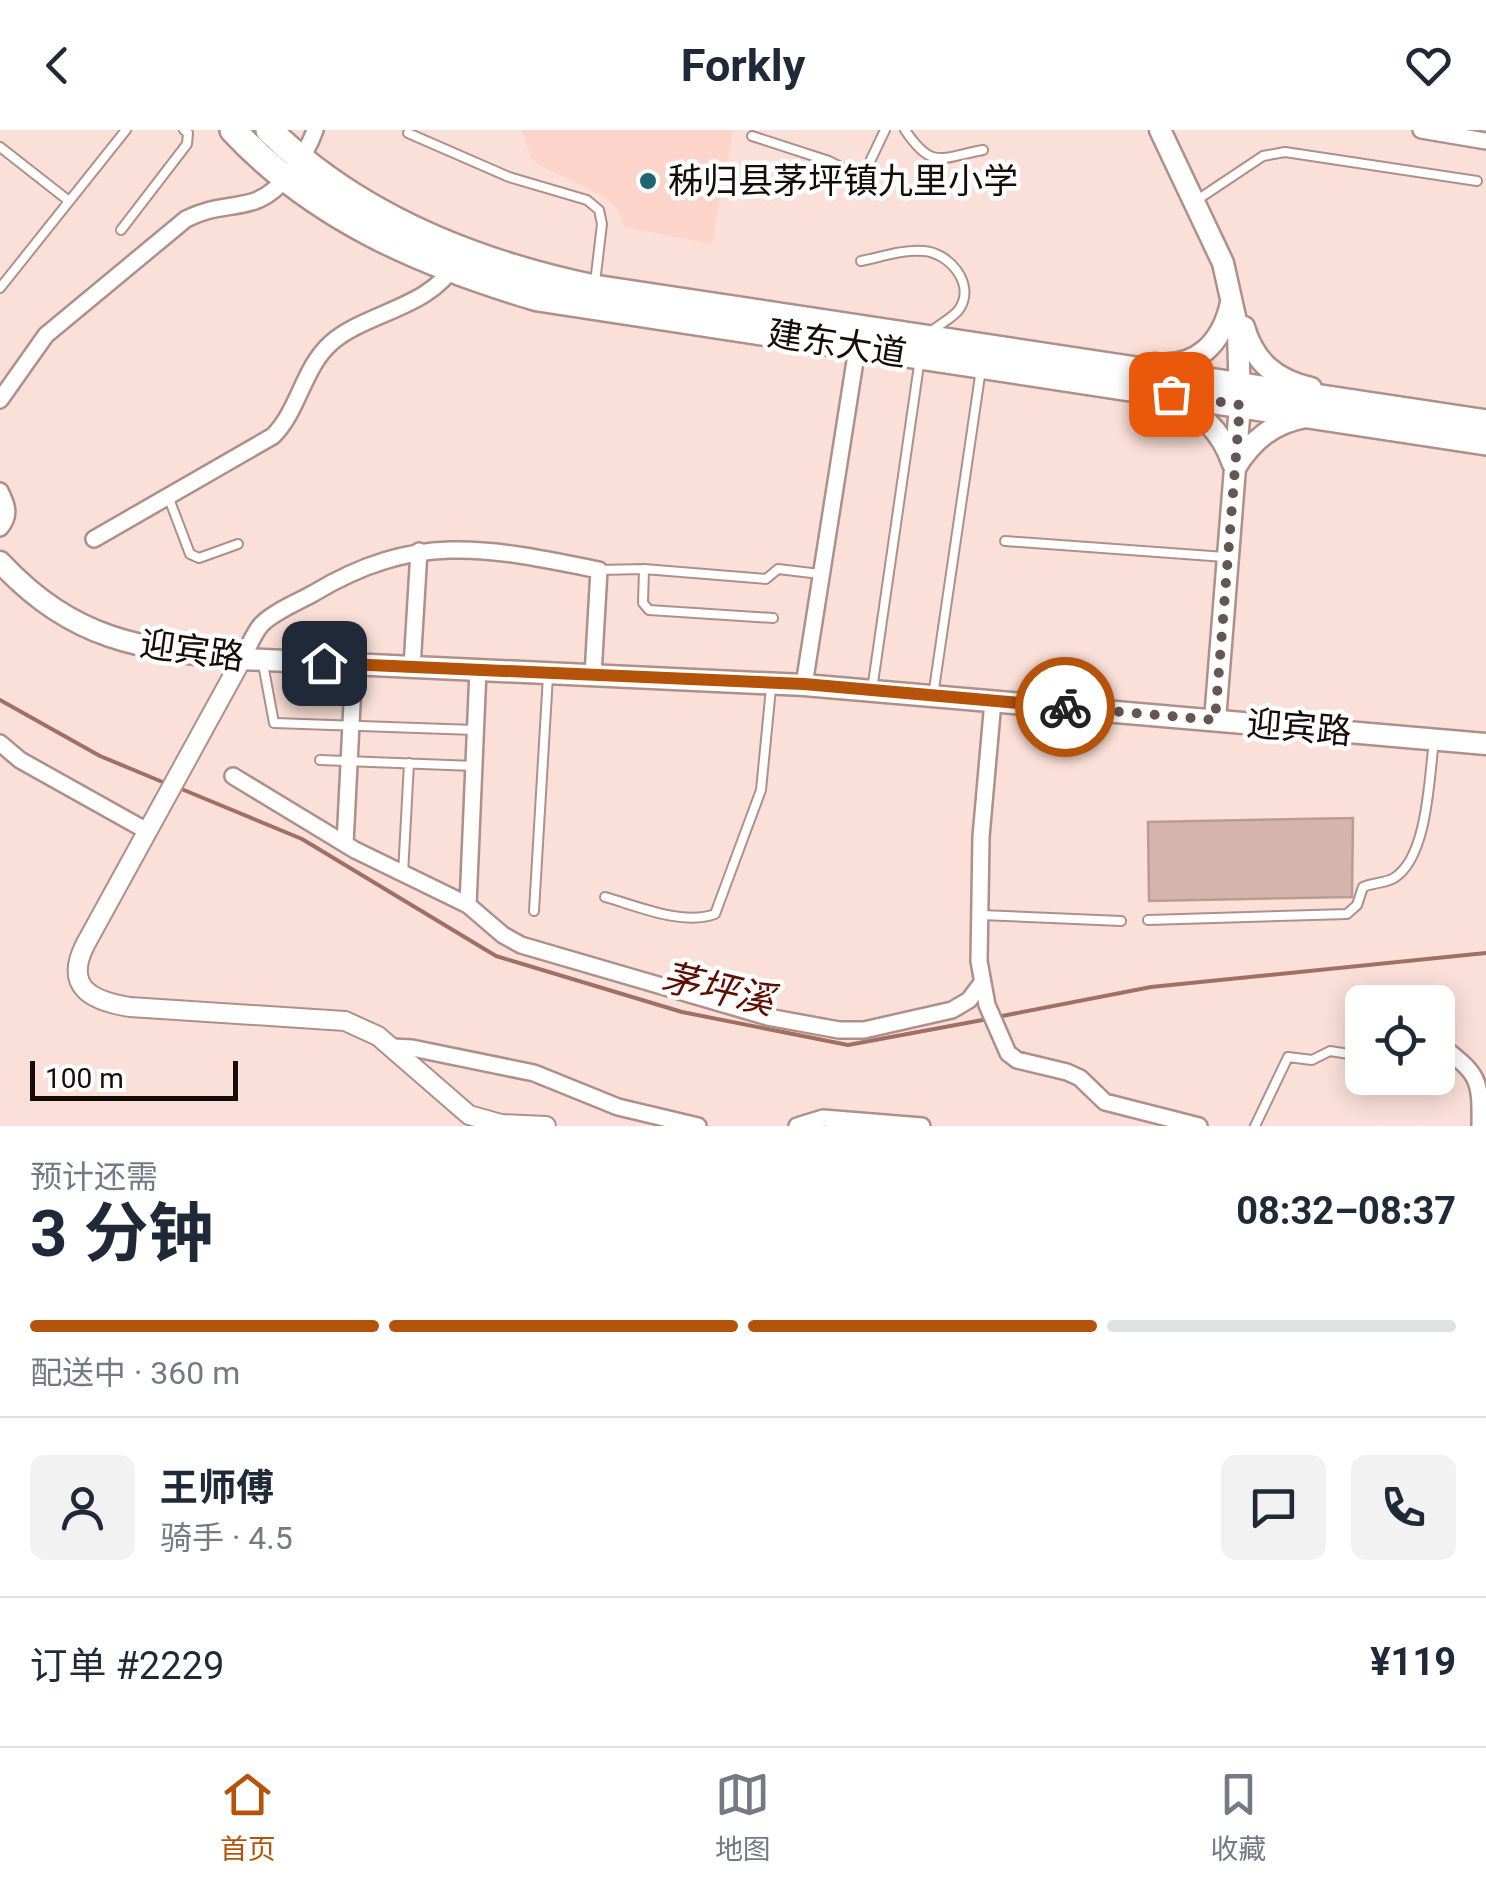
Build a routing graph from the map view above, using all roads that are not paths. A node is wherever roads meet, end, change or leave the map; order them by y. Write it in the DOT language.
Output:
graph roads {
  1 [pos="126,130"];
  2 [pos="184,130"];
  3 [pos="233,130"];
  4 [pos="269,130"];
  5 [pos="316,130"];
  6 [pos="885,130"];
  7 [pos="904,130"];
  8 [pos="1160,130"];
  9 [pos="1421,130"];
  10 [pos="408,133"];
  11 [pos="752,136"];
  12 [pos="1486,141"];
  13 [pos="0,147"];
  14 [pos="982,150"];
  15 [pos="292,168"];
  16 [pos="1477,182"];
  17 [pos="1196,200"];
  18 [pos="69,201"];
  19 [pos="121,230"];
  20 [pos="456,261"];
  21 [pos="862,261"];
  22 [pos="0,270"];
  23 [pos="9,276"];
  24 [pos="0,288"];
  25 [pos="1232,296"];
  26 [pos="592,297"];
  27 [pos="859,338"];
  28 [pos="922,347"];
  29 [pos="983,356"];
  30 [pos="1103,374"];
  31 [pos="1240,395"];
  32 [pos="0,400"];
  33 [pos="1370,405"];
  34 [pos="1316,416"];
  35 [pos="1486,423"];
  36 [pos="1486,442"];
  37 [pos="1234,470"];
  38 [pos="0,491"];
  39 [pos="168,496"];
  40 [pos="0,528"];
  41 [pos="94,540"];
  42 [pos="1006,541"];
  43 [pos="238,544"];
  44 [pos="419,551"];
  45 [pos="1228,557"];
  46 [pos="0,562"];
  47 [pos="644,569"];
  48 [pos="599,570"];
  49 [pos="822,574"];
  50 [pos="773,618"];
  51 [pos="252,660"];
  52 [pos="354,664"];
  53 [pos="412,667"];
  54 [pos="478,670"];
  55 [pos="548,673"];
  56 [pos="593,675"];
  57 [pos="771,683"];
  58 [pos="804,684"];
  59 [pos="872,690"];
  60 [pos="934,696"];
  61 [pos="994,701"];
  62 [pos="1215,720"];
  63 [pos="351,725"];
  64 [pos="475,730"];
  65 [pos="1434,740"];
  66 [pos="0,743"];
  67 [pos="1486,744"];
  68 [pos="320,760"];
  69 [pos="349,762"];
  70 [pos="409,764"];
  71 [pos="474,766"];
  72 [pos="233,776"];
  73 [pos="152,823"];
  74 [pos="345,844"];
  75 [pos="403,874"];
  76 [pos="605,897"];
  77 [pos="468,905"];
  78 [pos="534,911"];
  79 [pos="980,915"];
  80 [pos="1148,920"];
  81 [pos="1121,921"];
  82 [pos="981,984"];
  83 [pos="392,1047"];
  84 [pos="1345,1053"];
  85 [pos="1455,1057"];
  86 [pos="501,1125"];
  87 [pos="546,1126"];
  88 [pos="698,1126"];
  89 [pos="797,1126"];
  90 [pos="922,1126"];
  91 [pos="1198,1126"];
  92 [pos="1255,1126"];
  93 [pos="1480,1126"];
  1 -- 18 [label="lane"];
  2 -- 19 [label="lane"];
  3 -- 15 [label="highway, 建东大道"];
  4 -- 15 [label="highway, 建东大道"];
  5 -- 15 [label="street"];
  6 -- 11 [label="lane"];
  7 -- 14 [label="lane"];
  8 -- 17 [label="main road"];
  9 -- 12 [label="street"];
  10 -- 26 [label="lane"];
  13 -- 18 [label="lane"];
  15 -- 20 [label="highway, 建东大道"];
  15 -- 32 [label="street"];
  16 -- 17 [label="lane"];
  17 -- 25 [label="main road"];
  18 -- 23 [label="lane"];
  20 -- 26 [label="highway, 建东大道"];
  20 -- 39 [label="street"];
  21 -- 28 [label="lane"];
  22 -- 23 [label="lane"];
  23 -- 24 [label="lane"];
  25 -- 30 [label="main road"];
  25 -- 31 [label="main road"];
  25 -- 33 [label="main road"];
  26 -- 27 [label="highway, 建东大道"];
  27 -- 28 [label="highway, 建东大道"];
  27 -- 49 [label="street"];
  28 -- 29 [label="highway, 建东大道"];
  28 -- 59 [label="lane"];
  29 -- 30 [label="highway, 建东大道"];
  29 -- 60 [label="lane"];
  30 -- 31 [label="highway, 建东大道"];
  30 -- 37 [label="main road"];
  31 -- 33 [label="highway, 建东大道"];
  31 -- 34 [label="highway, 建东大道"];
  31 -- 37 [label="main road"];
  33 -- 35 [label="highway, 建东大道"];
  34 -- 36 [label="highway, 建东大道"];
  34 -- 37 [label="main road"];
  37 -- 45 [label="main road"];
  38 -- 40 [label="street"];
  39 -- 41 [label="street"];
  39 -- 43 [label="lane"];
  42 -- 45 [label="lane"];
  44 -- 48 [label="street"];
  44 -- 51 [label="street"];
  44 -- 53 [label="street"];
  45 -- 62 [label="main road"];
  46 -- 51 [label="main road, 迎宾路"];
  47 -- 48 [label="lane"];
  47 -- 49 [label="lane"];
  47 -- 50 [label="lane"];
  48 -- 56 [label="street"];
  49 -- 58 [label="street"];
  51 -- 52 [label="main road, 迎宾路"];
  51 -- 63 [label="lane"];
  51 -- 73 [label="street"];
  52 -- 53 [label="main road, 迎宾路"];
  52 -- 63 [label="street"];
  53 -- 54 [label="main road, 迎宾路"];
  54 -- 55 [label="main road, 迎宾路"];
  54 -- 64 [label="street"];
  55 -- 56 [label="main road, 迎宾路"];
  55 -- 78 [label="lane"];
  56 -- 57 [label="main road, 迎宾路"];
  57 -- 58 [label="main road, 迎宾路"];
  57 -- 76 [label="lane"];
  58 -- 59 [label="main road, 迎宾路"];
  59 -- 60 [label="main road, 迎宾路"];
  60 -- 61 [label="main road, 迎宾路"];
  61 -- 62 [label="main road, 迎宾路"];
  61 -- 79 [label="street"];
  62 -- 65 [label="main road, 迎宾路"];
  63 -- 64 [label="lane"];
  63 -- 69 [label="street"];
  64 -- 71 [label="street"];
  65 -- 67 [label="main road, 迎宾路"];
  65 -- 80 [label="lane"];
  66 -- 73 [label="street"];
  68 -- 69 [label="lane"];
  69 -- 70 [label="lane"];
  69 -- 74 [label="street"];
  70 -- 71 [label="lane"];
  70 -- 75 [label="lane"];
  71 -- 77 [label="street"];
  72 -- 74 [label="street"];
  73 -- 83 [label="street"];
  74 -- 75 [label="street"];
  75 -- 77 [label="street"];
  77 -- 82 [label="street"];
  79 -- 81 [label="lane"];
  79 -- 82 [label="street"];
  82 -- 91 [label="street"];
  83 -- 86 [label="street"];
  83 -- 88 [label="street"];
  84 -- 92 [label="lane"];
  85 -- 93 [label="street"];
  86 -- 87 [label="street"];
  89 -- 90 [label="street"];
}
